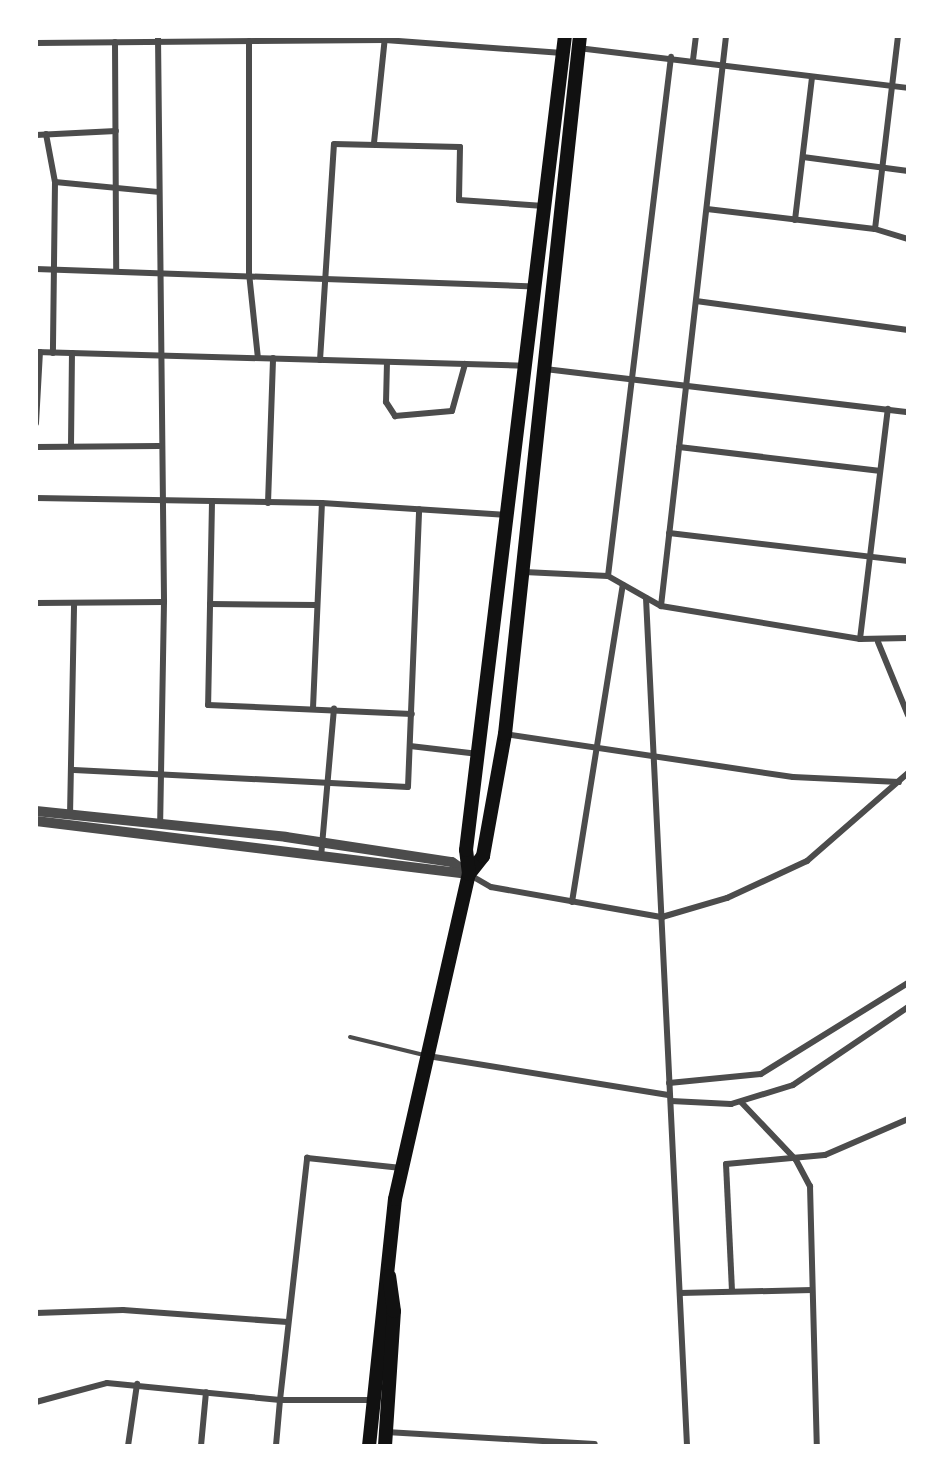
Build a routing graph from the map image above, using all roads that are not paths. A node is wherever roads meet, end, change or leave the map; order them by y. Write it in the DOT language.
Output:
graph roads {
  1 [pos="565,36"];
  2 [pos="696,36"];
  3 [pos="726,36"];
  4 [pos="897,36"];
  5 [pos="385,38"];
  6 [pos="158,39"];
  7 [pos="249,41"];
  8 [pos="115,42"];
  9 [pos="579,42"];
  10 [pos="36,43"];
  11 [pos="562,53"];
  12 [pos="671,57"];
  13 [pos="693,60"];
  14 [pos="722,67"];
  15 [pos="812,77"];
  16 [pos="892,86"];
  17 [pos="908,88"];
  18 [pos="116,131"];
  19 [pos="46,134"];
  20 [pos="36,135"];
  21 [pos="374,143"];
  22 [pos="803,157"];
  23 [pos="882,168"];
  24 [pos="908,171"];
  25 [pos="55,182"];
  26 [pos="116,191"];
  27 [pos="158,192"];
  28 [pos="544,206"];
  29 [pos="707,209"];
  30 [pos="795,220"];
  31 [pos="875,229"];
  32 [pos="908,239"];
  33 [pos="36,268"];
  34 [pos="54,269"];
  35 [pos="116,269"];
  36 [pos="158,269"];
  37 [pos="249,273"];
  38 [pos="323,277"];
  39 [pos="535,286"];
  40 [pos="696,302"];
  41 [pos="908,330"];
  42 [pos="38,352"];
  43 [pos="53,352"];
  44 [pos="72,353"];
  45 [pos="159,354"];
  46 [pos="258,358"];
  47 [pos="273,358"];
  48 [pos="320,360"];
  49 [pos="387,362"];
  50 [pos="465,364"];
  51 [pos="525,366"];
  52 [pos="542,369"];
  53 [pos="632,377"];
  54 [pos="686,383"];
  55 [pos="888,409"];
  56 [pos="908,412"];
  57 [pos="36,423"];
  58 [pos="71,446"];
  59 [pos="159,446"];
  60 [pos="36,447"];
  61 [pos="679,447"];
  62 [pos="879,471"];
  63 [pos="36,498"];
  64 [pos="159,501"];
  65 [pos="212,502"];
  66 [pos="268,503"];
  67 [pos="322,503"];
  68 [pos="419,510"];
  69 [pos="509,515"];
  70 [pos="669,533"];
  71 [pos="867,554"];
  72 [pos="908,561"];
  73 [pos="521,572"];
  74 [pos="608,576"];
  75 [pos="623,585"];
  76 [pos="646,598"];
  77 [pos="164,602"];
  78 [pos="36,603"];
  79 [pos="74,604"];
  80 [pos="210,604"];
  81 [pos="317,605"];
  82 [pos="661,606"];
  83 [pos="908,638"];
  84 [pos="860,639"];
  85 [pos="878,642"];
  86 [pos="313,708"];
  87 [pos="334,709"];
  88 [pos="412,714"];
  89 [pos="908,715"];
  90 [pos="505,734"];
  91 [pos="410,746"];
  92 [pos="596,750"];
  93 [pos="480,754"];
  94 [pos="654,760"];
  95 [pos="74,770"];
  96 [pos="908,773"];
  97 [pos="161,775"];
  98 [pos="899,782"];
  99 [pos="330,783"];
  100 [pos="36,811"];
  101 [pos="70,820"];
  102 [pos="36,821"];
  103 [pos="160,824"];
  104 [pos="160,836"];
  105 [pos="325,843"];
  106 [pos="321,857"];
  107 [pos="469,874"];
  108 [pos="572,902"];
  109 [pos="662,917"];
  110 [pos="908,983"];
  111 [pos="908,1007"];
  112 [pos="350,1037"];
  113 [pos="428,1056"];
  114 [pos="669,1083"];
  115 [pos="671,1098"];
  116 [pos="741,1102"];
  117 [pos="908,1119"];
  118 [pos="796,1160"];
  119 [pos="402,1168"];
  120 [pos="388,1262"];
  121 [pos="812,1290"];
  122 [pos="732,1291"];
  123 [pos="680,1293"];
  124 [pos="36,1313"];
  125 [pos="288,1322"];
  126 [pos="137,1384"];
  127 [pos="206,1392"];
  128 [pos="280,1400"];
  129 [pos="372,1400"];
  130 [pos="388,1401"];
  131 [pos="36,1402"];
  132 [pos="459,1436"];
  133 [pos="386,1439"];
  134 [pos="528,1443"];
  135 [pos="595,1444"];
  136 [pos="128,1446"];
  137 [pos="201,1446"];
  138 [pos="276,1446"];
  139 [pos="369,1446"];
  140 [pos="458,1446"];
  141 [pos="687,1446"];
  142 [pos="817,1446"];
  1 -- 11 [label="main road"];
  2 -- 13 [label="street"];
  3 -- 14 [label="street"];
  4 -- 16 [label="street"];
  5 -- 7 [label="street"];
  5 -- 11 [label="street"];
  5 -- 21 [label="street"];
  6 -- 7 [label="street"];
  6 -- 8 [label="street"];
  6 -- 27 [label="street"];
  7 -- 37 [label="street"];
  8 -- 10 [label="street"];
  8 -- 18 [label="street"];
  9 -- 11 [label="street"];
  9 -- 12 [label="street"];
  9 -- 52 [label="main road"];
  11 -- 28 [label="main road"];
  12 -- 13 [label="street"];
  12 -- 53 [label="street"];
  13 -- 14 [label="street"];
  14 -- 15 [label="street"];
  14 -- 29 [label="street"];
  15 -- 16 [label="street"];
  15 -- 22 [label="street"];
  16 -- 17 [label="street"];
  16 -- 23 [label="street"];
  18 -- 19 [label="street"];
  18 -- 26 [label="street"];
  19 -- 20 [label="street"];
  19 -- 25 [label="street"];
  21 -- 28 [label="street"];
  21 -- 38 [label="street"];
  22 -- 23 [label="street"];
  22 -- 30 [label="street"];
  23 -- 24 [label="street"];
  23 -- 31 [label="street"];
  25 -- 26 [label="street"];
  25 -- 34 [label="street"];
  26 -- 27 [label="street"];
  26 -- 35 [label="street"];
  27 -- 36 [label="street"];
  28 -- 39 [label="main road"];
  29 -- 30 [label="street"];
  29 -- 40 [label="street"];
  30 -- 31 [label="street"];
  31 -- 32 [label="street"];
  33 -- 34 [label="street"];
  34 -- 35 [label="street"];
  34 -- 43 [label="street"];
  35 -- 36 [label="street"];
  36 -- 37 [label="street"];
  36 -- 45 [label="street"];
  37 -- 38 [label="street"];
  37 -- 46 [label="street"];
  38 -- 39 [label="street"];
  38 -- 48 [label="street"];
  39 -- 51 [label="main road"];
  40 -- 41 [label="street"];
  40 -- 54 [label="street"];
  42 -- 43 [label="street"];
  42 -- 57 [label="street"];
  43 -- 44 [label="street"];
  44 -- 45 [label="street"];
  44 -- 58 [label="street"];
  45 -- 46 [label="street"];
  45 -- 59 [label="street"];
  46 -- 47 [label="street"];
  47 -- 48 [label="street"];
  47 -- 66 [label="street"];
  48 -- 49 [label="street"];
  49 -- 50 [label="street"];
  49 -- 50 [label="street"];
  50 -- 51 [label="street"];
  51 -- 69 [label="main road"];
  52 -- 53 [label="street"];
  52 -- 73 [label="main road"];
  53 -- 54 [label="street"];
  53 -- 74 [label="street"];
  54 -- 55 [label="street"];
  54 -- 61 [label="street"];
  55 -- 56 [label="street"];
  55 -- 62 [label="street"];
  58 -- 59 [label="street"];
  58 -- 60 [label="street"];
  59 -- 64 [label="street"];
  61 -- 62 [label="street"];
  61 -- 70 [label="street"];
  62 -- 71 [label="street"];
  63 -- 64 [label="street"];
  64 -- 65 [label="street"];
  64 -- 77 [label="street"];
  65 -- 66 [label="street"];
  65 -- 80 [label="street"];
  66 -- 67 [label="street"];
  67 -- 68 [label="street"];
  67 -- 81 [label="street"];
  68 -- 69 [label="street"];
  68 -- 88 [label="street"];
  69 -- 93 [label="main road"];
  70 -- 71 [label="street"];
  70 -- 82 [label="street"];
  71 -- 72 [label="street"];
  71 -- 84 [label="street"];
  73 -- 74 [label="street"];
  73 -- 90 [label="main road"];
  74 -- 75 [label="street"];
  75 -- 76 [label="street"];
  75 -- 92 [label="street"];
  76 -- 82 [label="street"];
  76 -- 94 [label="street"];
  77 -- 79 [label="street"];
  77 -- 97 [label="street"];
  78 -- 79 [label="street"];
  79 -- 95 [label="street"];
  80 -- 81 [label="street"];
  80 -- 86 [label="street"];
  81 -- 86 [label="street"];
  82 -- 84 [label="street"];
  83 -- 85 [label="street"];
  84 -- 85 [label="street"];
  85 -- 89 [label="street"];
  86 -- 87 [label="street"];
  87 -- 88 [label="street"];
  87 -- 99 [label="street"];
  88 -- 91 [label="street"];
  90 -- 92 [label="street"];
  90 -- 107 [label="main road"];
  91 -- 93 [label="street"];
  91 -- 99 [label="street"];
  92 -- 94 [label="street"];
  92 -- 108 [label="street"];
  93 -- 107 [label="main road"];
  94 -- 98 [label="street"];
  94 -- 109 [label="street"];
  95 -- 97 [label="street"];
  95 -- 101 [label="street"];
  96 -- 98 [label="street"];
  97 -- 99 [label="street"];
  97 -- 103 [label="street"];
  98 -- 109 [label="street"];
  99 -- 105 [label="street"];
  100 -- 101 [label="street"];
  101 -- 102 [label="street"];
  101 -- 103 [label="street"];
  101 -- 104 [label="street"];
  103 -- 104 [label="street"];
  103 -- 105 [label="street"];
  104 -- 106 [label="street"];
  105 -- 106 [label="street"];
  105 -- 107 [label="street"];
  106 -- 107 [label="street"];
  107 -- 108 [label="street"];
  107 -- 113 [label="main road"];
  108 -- 109 [label="street"];
  109 -- 114 [label="street"];
  110 -- 114 [label="street"];
  111 -- 116 [label="street"];
  112 -- 113 [label="lane"];
  113 -- 115 [label="street"];
  113 -- 119 [label="main road"];
  114 -- 115 [label="street"];
  115 -- 116 [label="street"];
  115 -- 123 [label="street"];
  116 -- 118 [label="street"];
  117 -- 118 [label="street"];
  118 -- 121 [label="street"];
  118 -- 122 [label="street"];
  119 -- 120 [label="main road"];
  119 -- 125 [label="street"];
  120 -- 129 [label="main road"];
  120 -- 130 [label="main road"];
  121 -- 122 [label="street"];
  121 -- 142 [label="street"];
  122 -- 123 [label="street"];
  123 -- 141 [label="street"];
  124 -- 125 [label="street"];
  125 -- 128 [label="street"];
  126 -- 127 [label="street"];
  126 -- 131 [label="street"];
  126 -- 136 [label="street"];
  127 -- 128 [label="street"];
  127 -- 137 [label="street"];
  128 -- 129 [label="street"];
  128 -- 138 [label="street"];
  129 -- 130 [label="street"];
  129 -- 139 [label="main road"];
  130 -- 133 [label="main road"];
  132 -- 133 [label="street"];
  132 -- 134 [label="street"];
  132 -- 140 [label="street"];
  134 -- 135 [label="street"];
}
